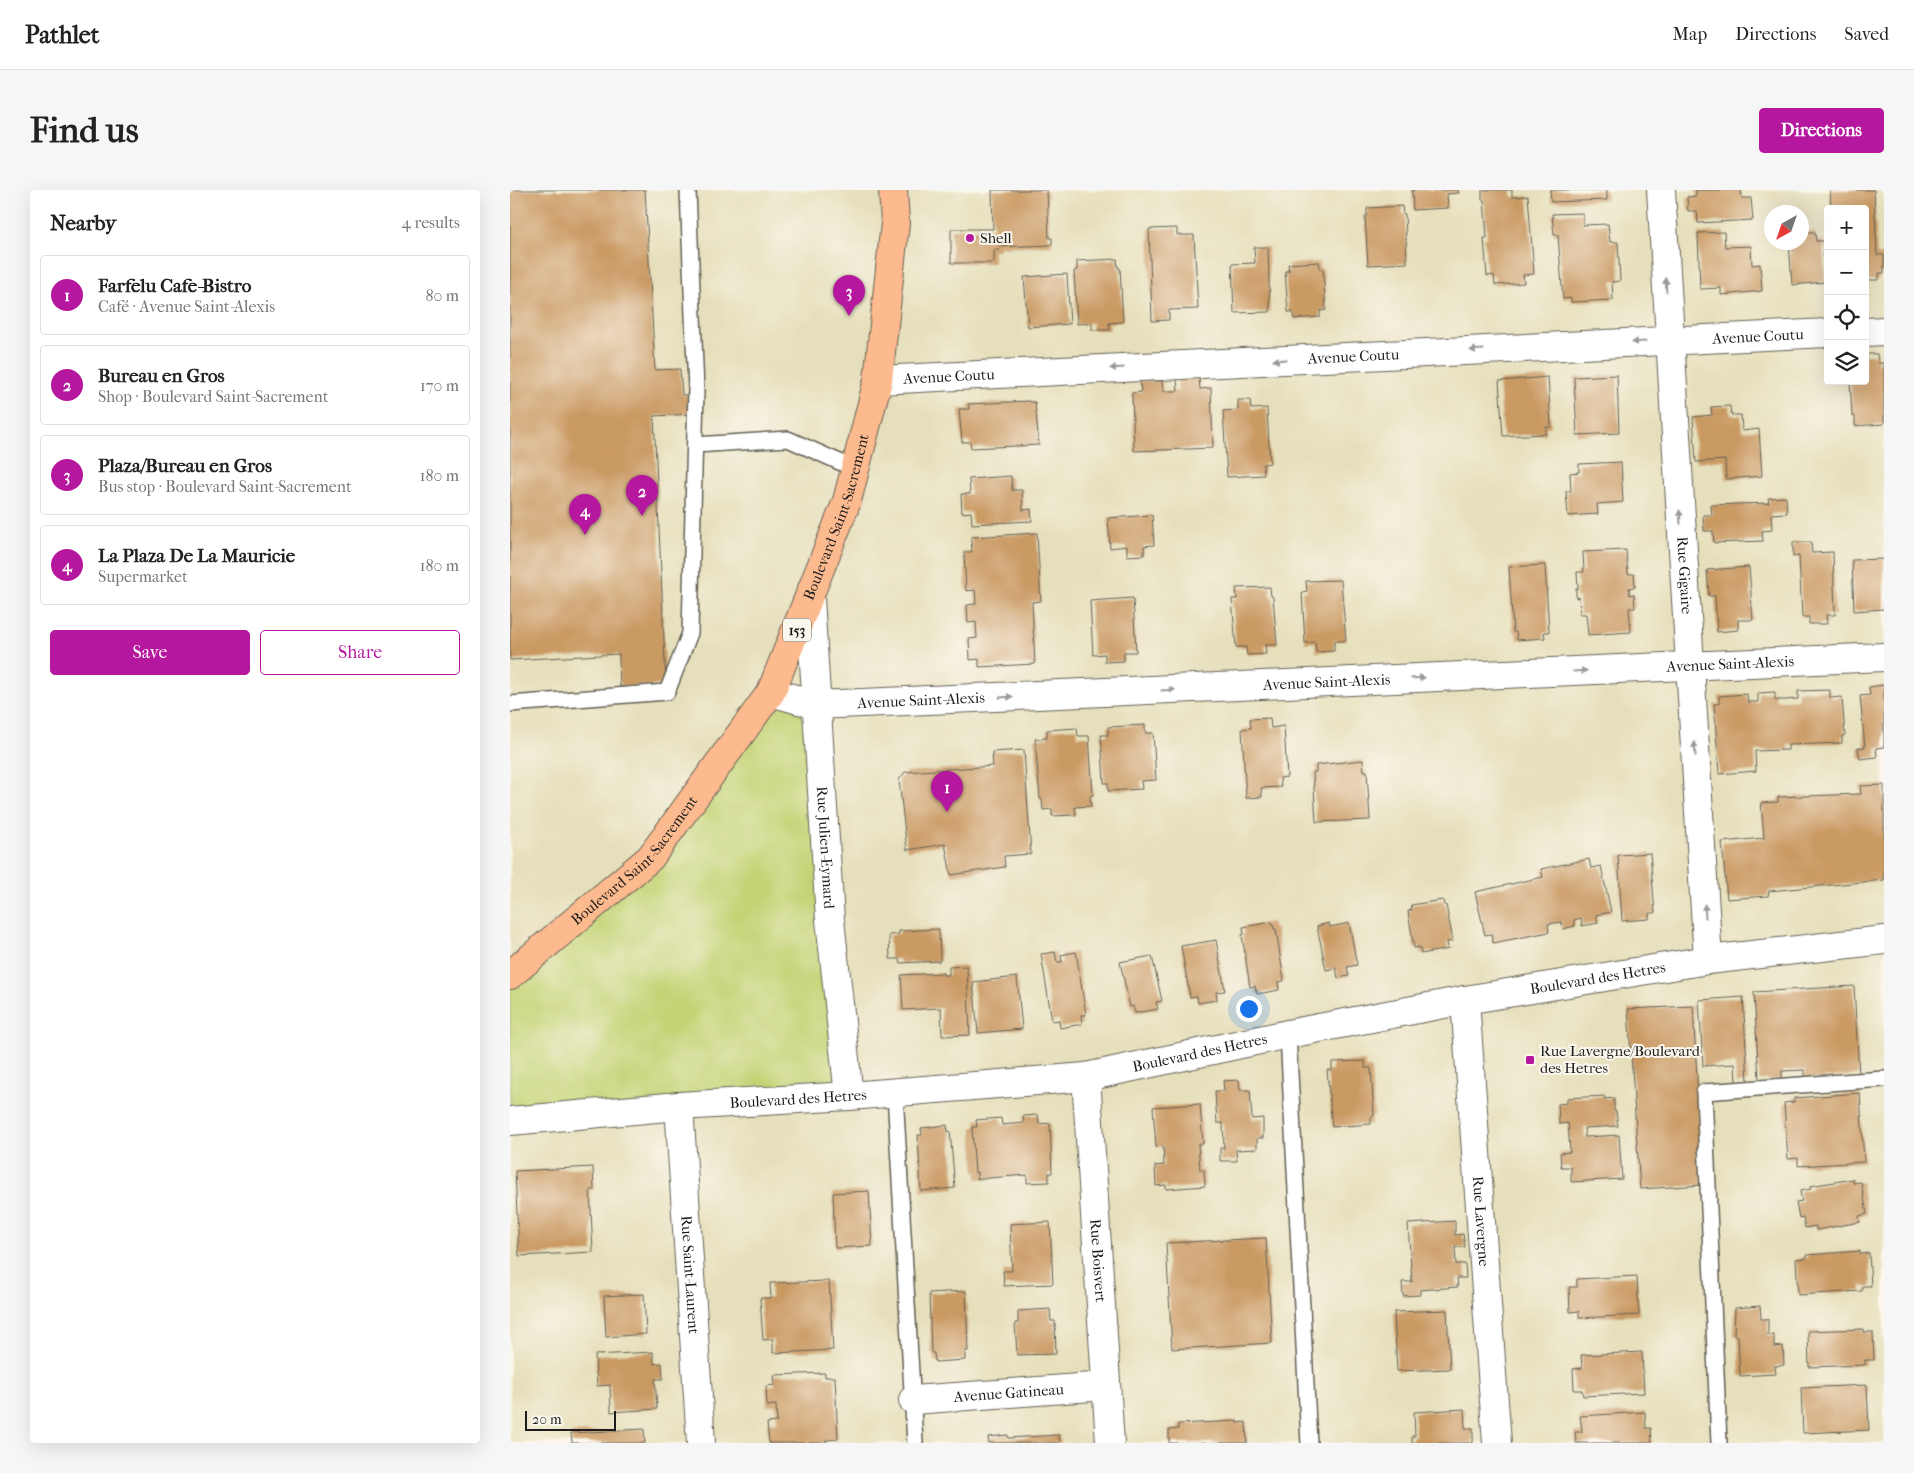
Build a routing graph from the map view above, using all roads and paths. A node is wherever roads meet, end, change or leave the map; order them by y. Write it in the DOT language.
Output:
graph roads {
  1 [pos="688,190"];
  2 [pos="894,190"];
  3 [pos="1660,190"];
  4 [pos="1884,331"];
  5 [pos="1869,332"];
  6 [pos="1824,333"];
  7 [pos="1670,340"];
  8 [pos="878,380"];
  9 [pos="695,445"];
  10 [pos="855,469"];
  11 [pos="810,598"];
  12 [pos="1884,657"];
  13 [pos="1690,666"];
  14 [pos="772,692"];
  15 [pos="510,704"];
  16 [pos="817,706"];
  17 [pos="1884,940"];
  18 [pos="1708,960"];
  19 [pos="510,975"];
  20 [pos="1465,1000"];
  21 [pos="1288,1034"];
  22 [pos="1086,1077"];
  23 [pos="1884,1080"];
  24 [pos="895,1093"];
  25 [pos="849,1096"];
  26 [pos="679,1106"];
  27 [pos="510,1121"];
  28 [pos="1106,1386"];
  29 [pos="913,1400"];
  30 [pos="701,1443"];
  31 [pos="915,1443"];
  32 [pos="1110,1443"];
  33 [pos="1309,1443"];
  34 [pos="1497,1443"];
  35 [pos="1719,1443"];
  1 -- 9 [label="lane"];
  2 -- 8 [label="main road, Boulevard Saint-Sacrement / 153"];
  7 -- 3 [label="street, Rue Gigaire, one-way"];
  4 -- 5 [label="street"];
  6 -- 7 [label="street, Avenue Coutu"];
  7 -- 8 [label="street, Avenue Coutu, one-way"];
  13 -- 7 [label="street, Rue Gigaire, one-way"];
  8 -- 10 [label="main road, Boulevard Saint-Sacrement / 153"];
  9 -- 10 [label="lane"];
  9 -- 15 [label="lane"];
  10 -- 11 [label="main road, Boulevard Saint-Sacrement / 153"];
  11 -- 14 [label="main road, Boulevard Saint-Sacrement / 153"];
  11 -- 16 [label="street, Rue Julien-Eymard"];
  12 -- 13 [label="street, Avenue Saint-Alexis"];
  16 -- 13 [label="street, Avenue Saint-Alexis, one-way"];
  18 -- 13 [label="street, Rue Gigaire, one-way"];
  14 -- 16 [label="street, Avenue Saint-Alexis"];
  14 -- 19 [label="main road, Boulevard Saint-Sacrement / 153"];
  16 -- 25 [label="street, Rue Julien-Eymard"];
  17 -- 18 [label="street, Boulevard des Hetres"];
  18 -- 20 [label="street, Boulevard des Hetres"];
  20 -- 21 [label="street, Boulevard des Hetres"];
  20 -- 34 [label="street, Rue Lavergne"];
  21 -- 22 [label="street, Boulevard des Hetres"];
  21 -- 33 [label="lane"];
  22 -- 24 [label="street, Boulevard des Hetres"];
  22 -- 28 [label="street, Rue Boisvert"];
  23 -- 35 [label="lane"];
  24 -- 25 [label="street, Boulevard des Hetres"];
  24 -- 29 [label="lane"];
  25 -- 26 [label="street, Boulevard des Hetres"];
  26 -- 27 [label="street, Boulevard des Hetres"];
  26 -- 30 [label="street, Rue Saint-Laurent"];
  28 -- 29 [label="street, Avenue Gatineau"];
  28 -- 32 [label="street, Rue Boisvert"];
  29 -- 31 [label="lane"];
}
